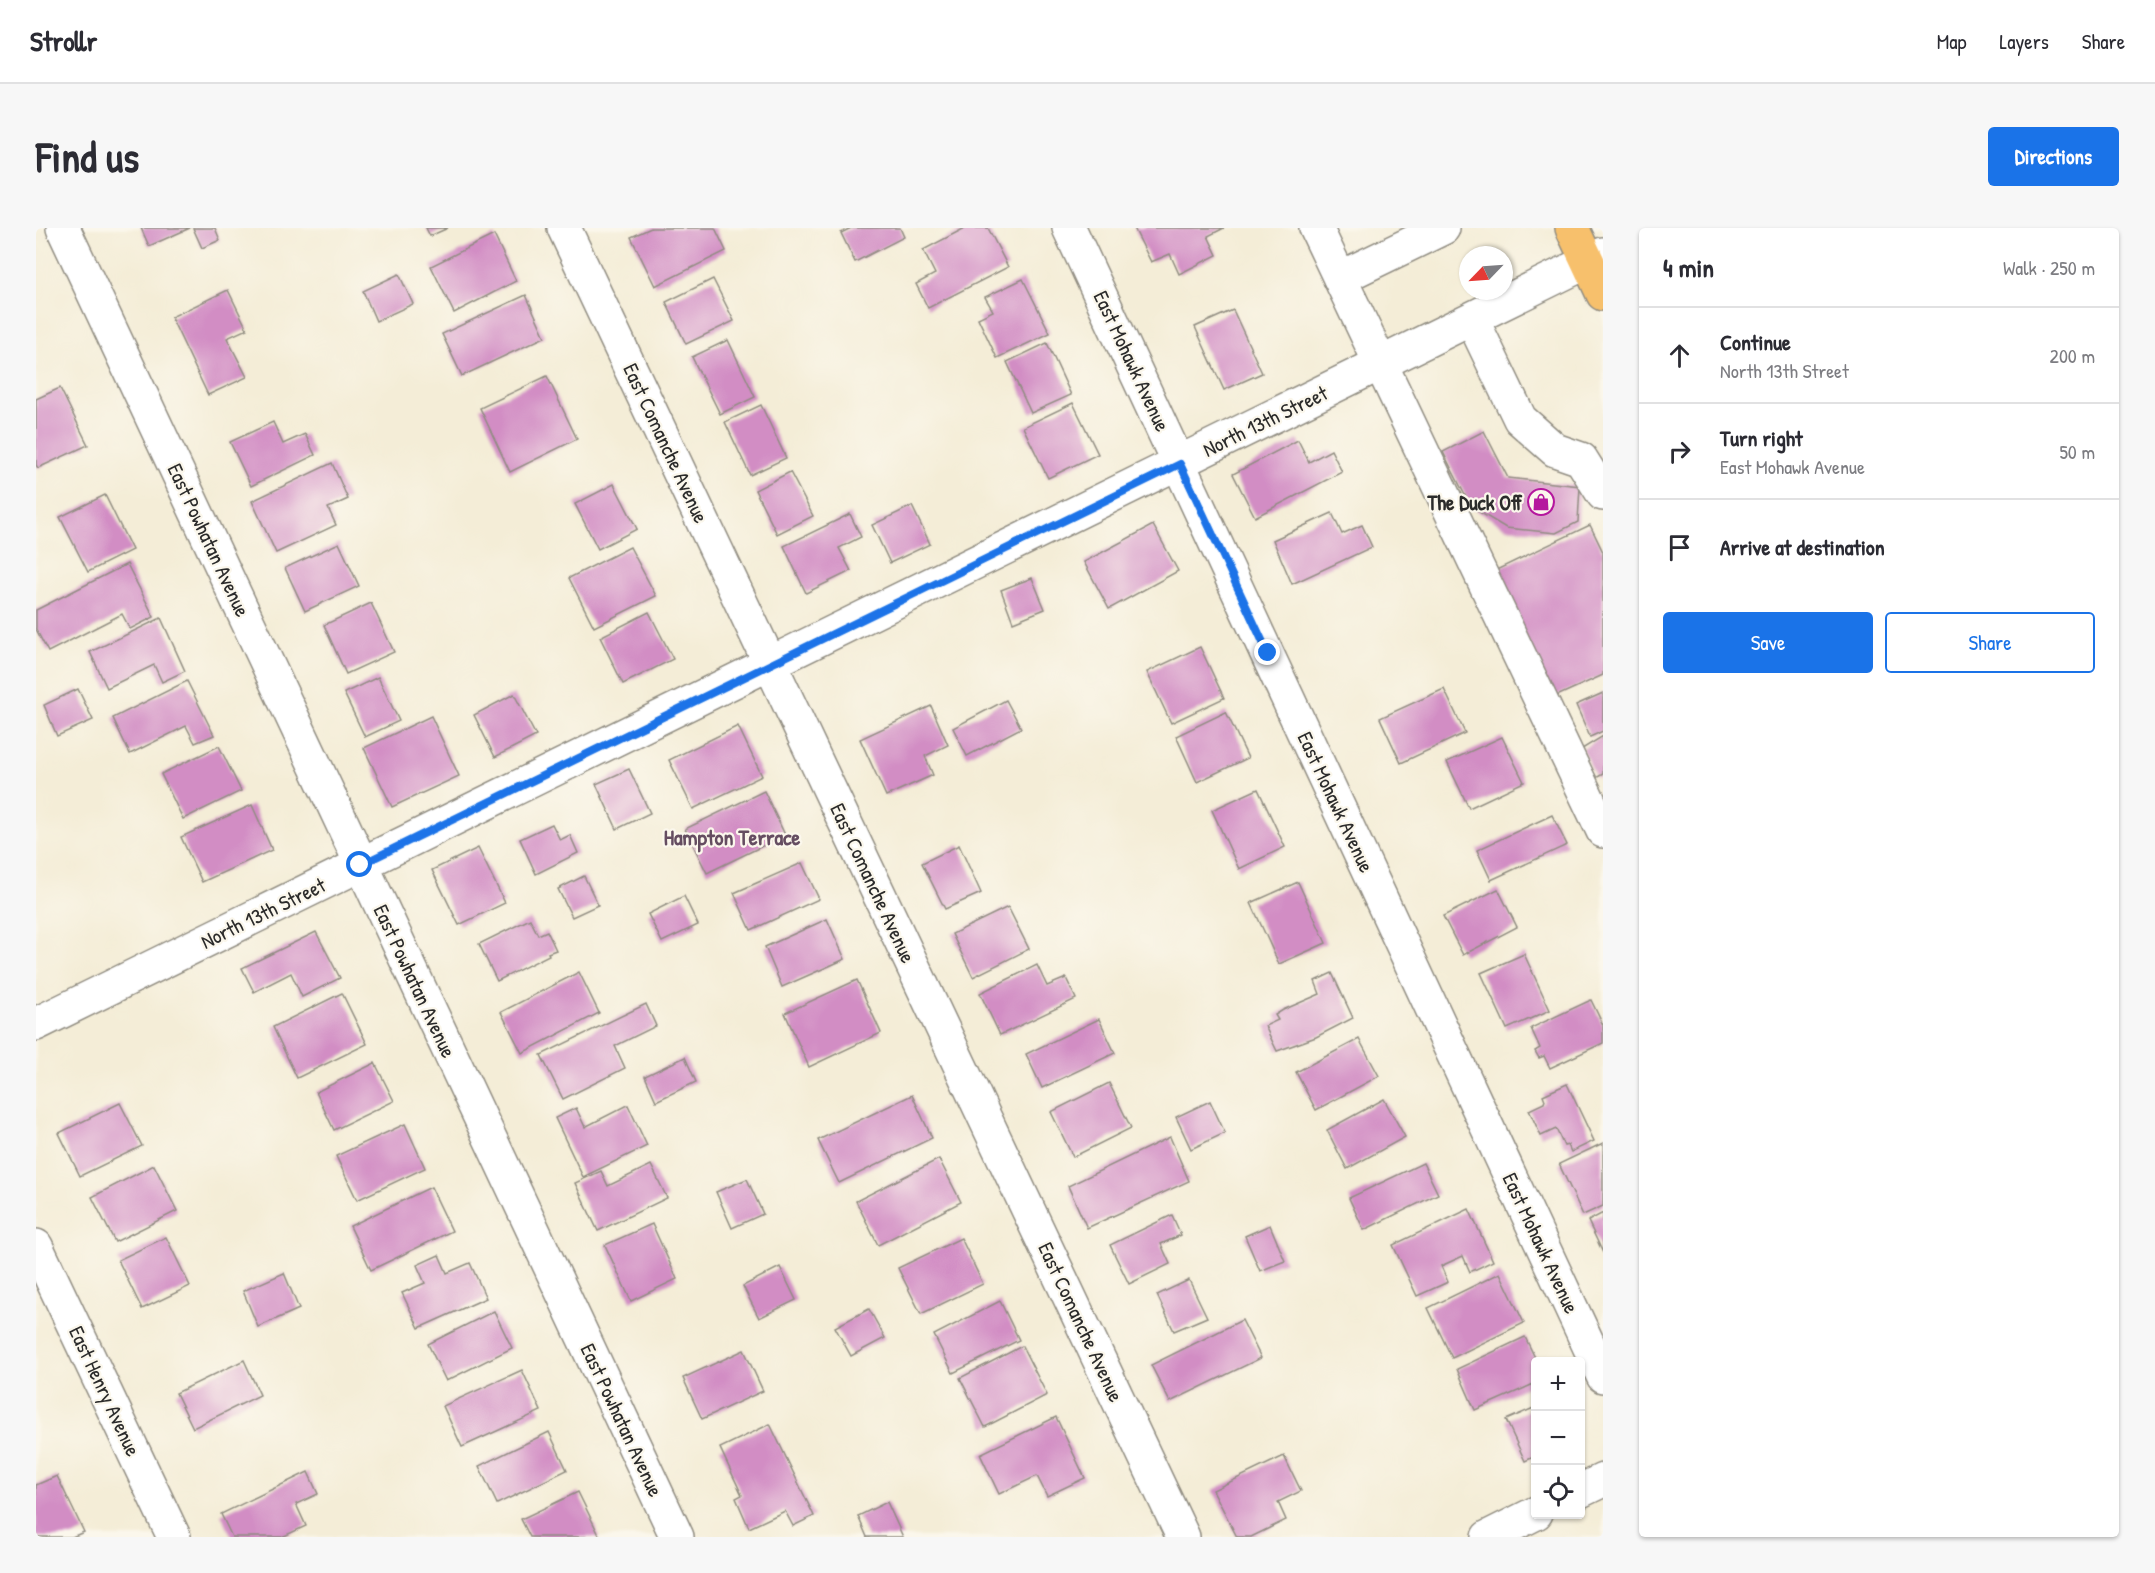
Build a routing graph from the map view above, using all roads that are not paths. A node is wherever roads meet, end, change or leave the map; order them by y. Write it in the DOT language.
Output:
graph roads {
  1 [pos="63,228"];
  2 [pos="564,228"];
  3 [pos="1069,228"];
  4 [pos="1316,228"];
  5 [pos="1443,228"];
  6 [pos="1572,228"];
  7 [pos="1595,258"];
  8 [pos="1340,278"];
  9 [pos="1603,294"];
  10 [pos="1472,319"];
  11 [pos="1381,364"];
  12 [pos="1180,464"];
  13 [pos="1603,494"];
  14 [pos="770,664"];
  15 [pos="1603,831"];
  16 [pos="360,865"];
  17 [pos="36,1024"];
  18 [pos="36,1246"];
  19 [pos="1603,1376"];
  20 [pos="1603,1480"];
  21 [pos="1585,1489"];
  22 [pos="1531,1516"];
  23 [pos="174,1537"];
  24 [pos="677,1537"];
  25 [pos="1183,1537"];
  26 [pos="1488,1537"];
  1 -- 16 [label="street, East Powhatan Avenue"];
  2 -- 14 [label="street, East Comanche Avenue"];
  3 -- 12 [label="street, East Mohawk Avenue"];
  4 -- 8 [label="street"];
  5 -- 8 [label="street"];
  6 -- 7 [label="main road"];
  7 -- 9 [label="main road"];
  7 -- 10 [label="street, North 13th Street"];
  8 -- 11 [label="street"];
  10 -- 11 [label="street, North 13th Street"];
  10 -- 13 [label="street"];
  11 -- 12 [label="street, North 13th Street"];
  11 -- 15 [label="street"];
  12 -- 14 [label="street, North 13th Street"];
  12 -- 19 [label="street, East Mohawk Avenue"];
  14 -- 16 [label="street, North 13th Street"];
  14 -- 25 [label="street, East Comanche Avenue"];
  16 -- 17 [label="street, North 13th Street"];
  16 -- 24 [label="street, East Powhatan Avenue"];
  18 -- 23 [label="street, East Henry Avenue"];
  20 -- 21 [label="street"];
  22 -- 26 [label="street"];
}
